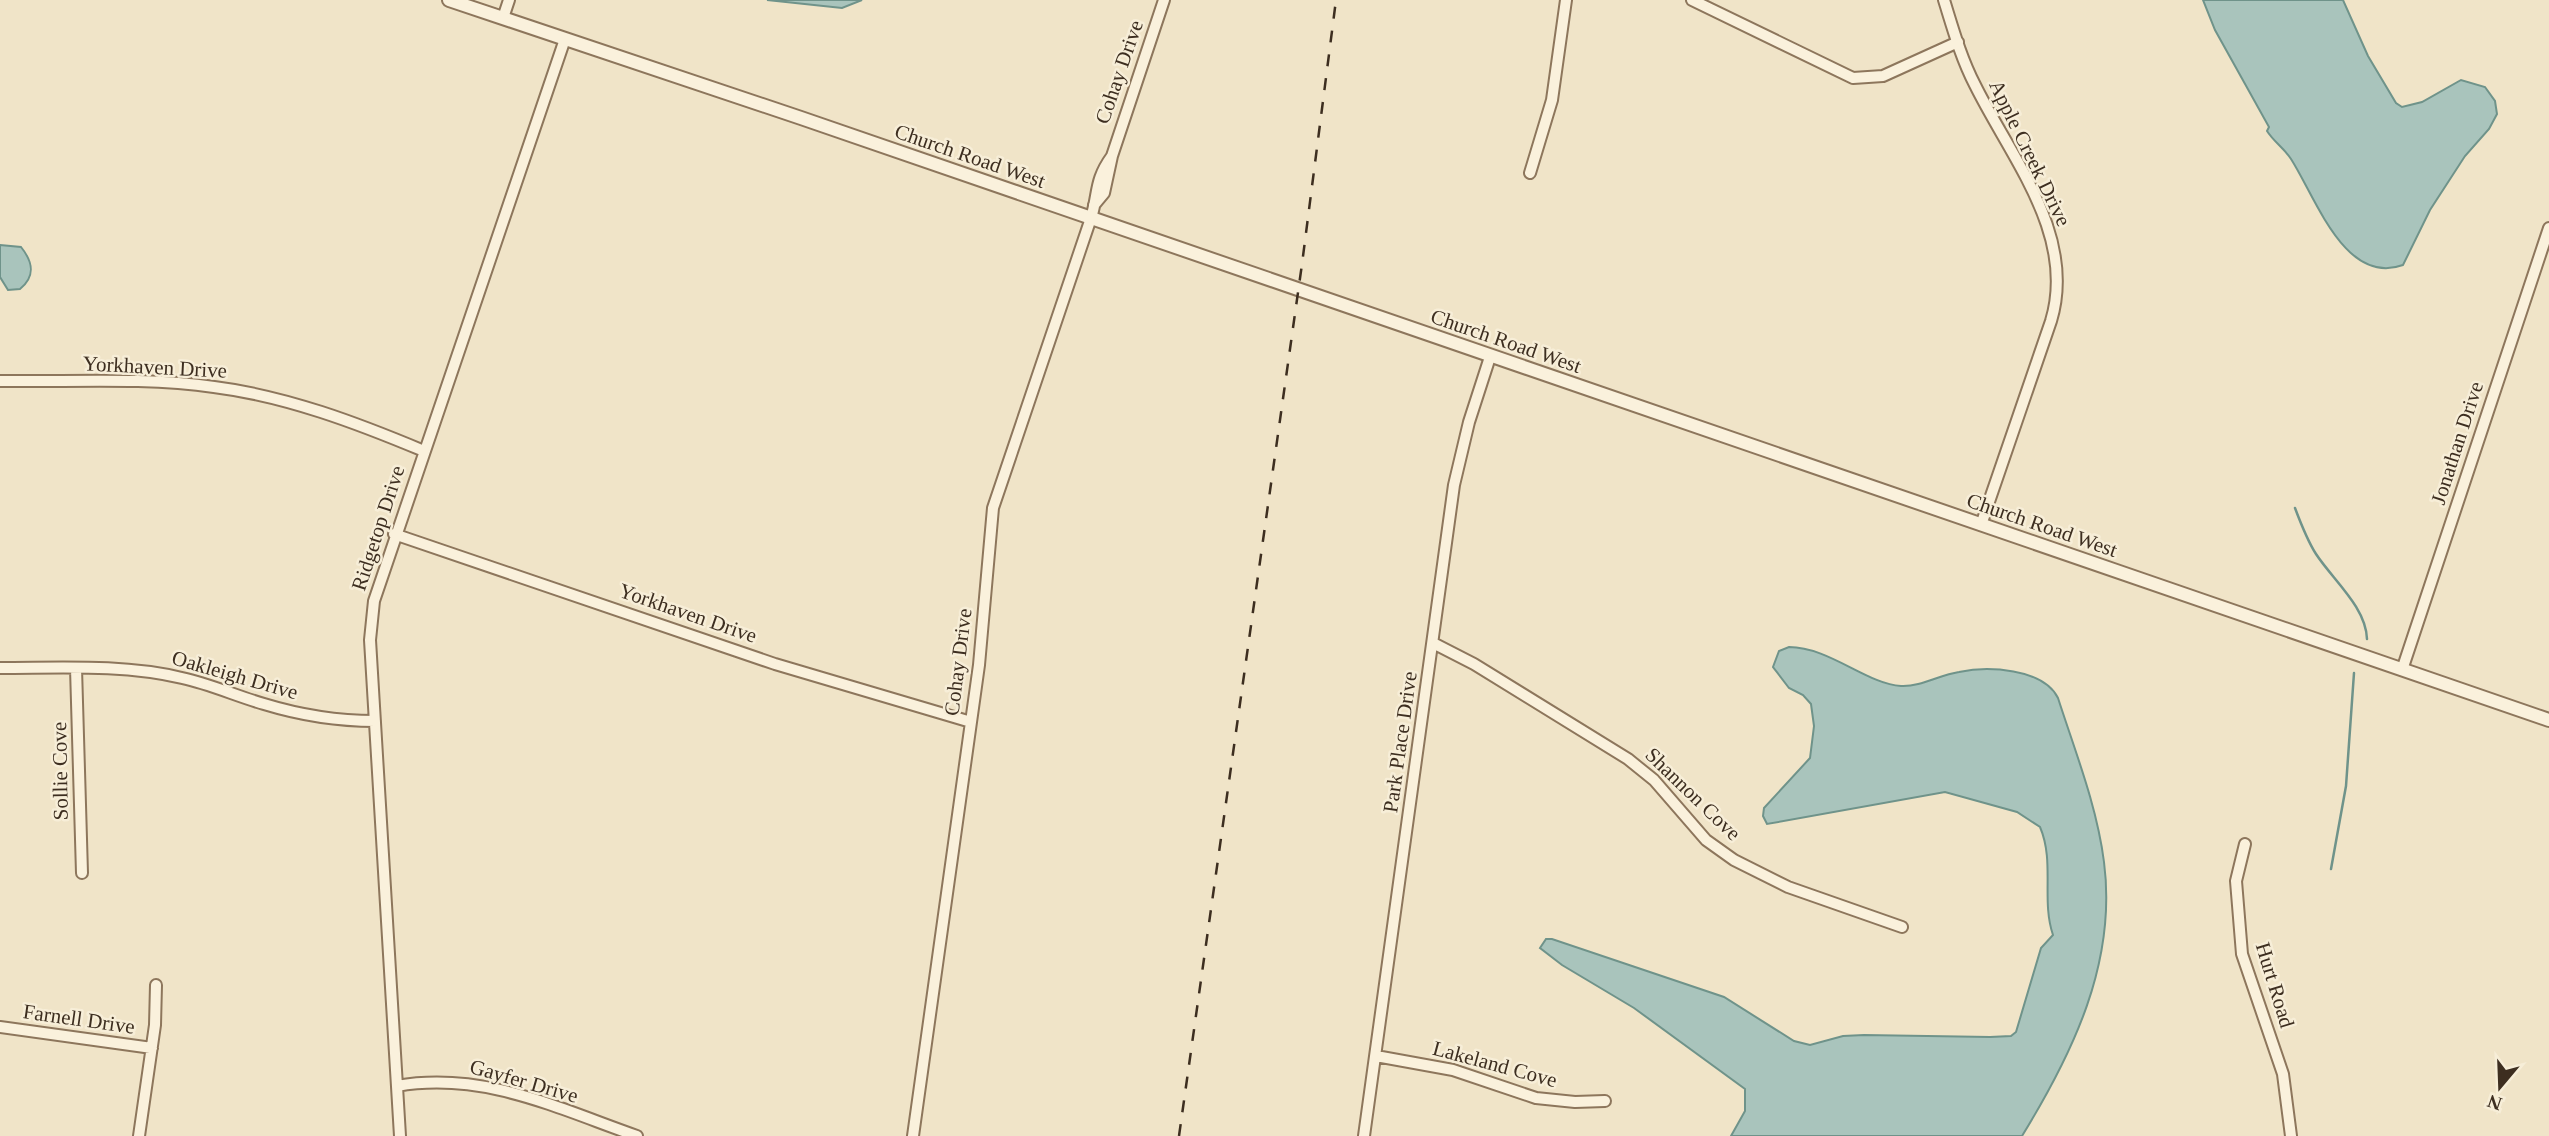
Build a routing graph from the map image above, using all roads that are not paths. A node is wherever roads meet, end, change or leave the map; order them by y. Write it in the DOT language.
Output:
graph roads {
  1 [pos="449,0"];
  2 [pos="509,0"];
  3 [pos="1164,0"];
  4 [pos="1566,0"];
  5 [pos="1692,0"];
  6 [pos="1944,0"];
  7 [pos="503,18"];
  8 [pos="565,39"];
  9 [pos="1958,42"];
  10 [pos="1530,173"];
  11 [pos="1093,212"];
  12 [pos="2549,228"];
  13 [pos="1490,357"];
  14 [pos="0,381"];
  15 [pos="424,451"];
  16 [pos="1981,525"];
  17 [pos="394,534"];
  18 [pos="1433,643"];
  19 [pos="0,668"];
  20 [pos="76,668"];
  21 [pos="2402,670"];
  22 [pos="2549,720"];
  23 [pos="375,722"];
  24 [pos="971,722"];
  25 [pos="2245,844"];
  26 [pos="82,873"];
  27 [pos="1902,927"];
  28 [pos="156,985"];
  29 [pos="0,1027"];
  30 [pos="152,1048"];
  31 [pos="1376,1056"];
  32 [pos="397,1086"];
  33 [pos="1605,1101"];
  34 [pos="139,1136"];
  35 [pos="400,1136"];
  36 [pos="637,1136"];
  37 [pos="913,1136"];
  38 [pos="1364,1136"];
  39 [pos="2291,1136"];
  1 -- 7 [label="street, Church Road West"];
  2 -- 7 [label="street"];
  3 -- 11 [label="street, Cohay Drive"];
  4 -- 10 [label="street"];
  5 -- 9 [label="street"];
  6 -- 9 [label="street, Apple Creek Drive"];
  7 -- 8 [label="street, Church Road West"];
  8 -- 11 [label="street, Church Road West"];
  8 -- 15 [label="street, Ridgetop Drive"];
  9 -- 16 [label="street, Apple Creek Drive"];
  11 -- 13 [label="street, Church Road West"];
  11 -- 24 [label="street, Cohay Drive"];
  12 -- 21 [label="street, Jonathan Drive"];
  13 -- 16 [label="street, Church Road West"];
  13 -- 18 [label="street, Park Place Drive"];
  14 -- 15 [label="street, Yorkhaven Drive"];
  15 -- 17 [label="street, Ridgetop Drive"];
  16 -- 21 [label="street, Church Road West"];
  17 -- 23 [label="street, Ridgetop Drive"];
  17 -- 24 [label="street, Yorkhaven Drive"];
  18 -- 27 [label="street, Shannon Cove"];
  18 -- 31 [label="street, Park Place Drive"];
  19 -- 20 [label="street, Oakleigh Drive"];
  20 -- 23 [label="street, Oakleigh Drive"];
  20 -- 26 [label="street, Sollie Cove"];
  21 -- 22 [label="street, Church Road West"];
  23 -- 32 [label="street, Ridgetop Drive"];
  24 -- 37 [label="street, Cohay Drive"];
  25 -- 39 [label="street, Hurt Road"];
  28 -- 30 [label="street"];
  29 -- 30 [label="street, Farnell Drive"];
  30 -- 34 [label="street"];
  31 -- 33 [label="street, Lakeland Cove"];
  31 -- 38 [label="street, Park Place Drive"];
  32 -- 35 [label="street, Ridgetop Drive"];
  32 -- 36 [label="street, Gayfer Drive"];
}
